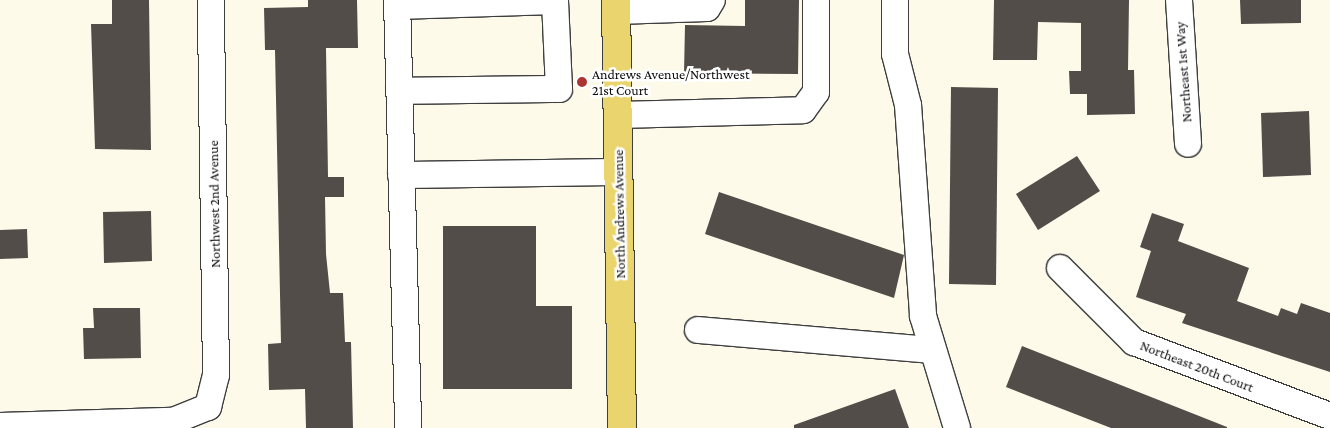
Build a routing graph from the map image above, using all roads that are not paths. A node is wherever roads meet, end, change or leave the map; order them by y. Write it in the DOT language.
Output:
graph roads {
  1 [pos="211,0"];
  2 [pos="712,0"];
  3 [pos="816,0"];
  4 [pos="895,0"];
  5 [pos="1179,0"];
  6 [pos="397,3"];
  7 [pos="616,6"];
  8 [pos="399,91"];
  9 [pos="618,115"];
  10 [pos="1188,144"];
  11 [pos="618,172"];
  12 [pos="401,175"];
  13 [pos="1060,268"];
  14 [pos="698,330"];
  15 [pos="931,350"];
  16 [pos="1330,416"];
  17 [pos="0,426"];
  18 [pos="408,428"];
  19 [pos="622,428"];
  20 [pos="957,428"];
  1 -- 17 [label="street, Northwest 2nd Avenue"];
  2 -- 7 [label="street"];
  3 -- 9 [label="street"];
  4 -- 15 [label="street"];
  5 -- 10 [label="street, Northeast 1st Way"];
  6 -- 8 [label="street"];
  6 -- 8 [label="street"];
  7 -- 9 [label="main road, North Andrews Avenue"];
  8 -- 12 [label="street"];
  9 -- 11 [label="main road, North Andrews Avenue"];
  11 -- 12 [label="street"];
  11 -- 19 [label="main road, North Andrews Avenue"];
  12 -- 18 [label="street"];
  13 -- 16 [label="street, Northeast 20th Court"];
  14 -- 15 [label="street"];
  15 -- 20 [label="street"];
}
